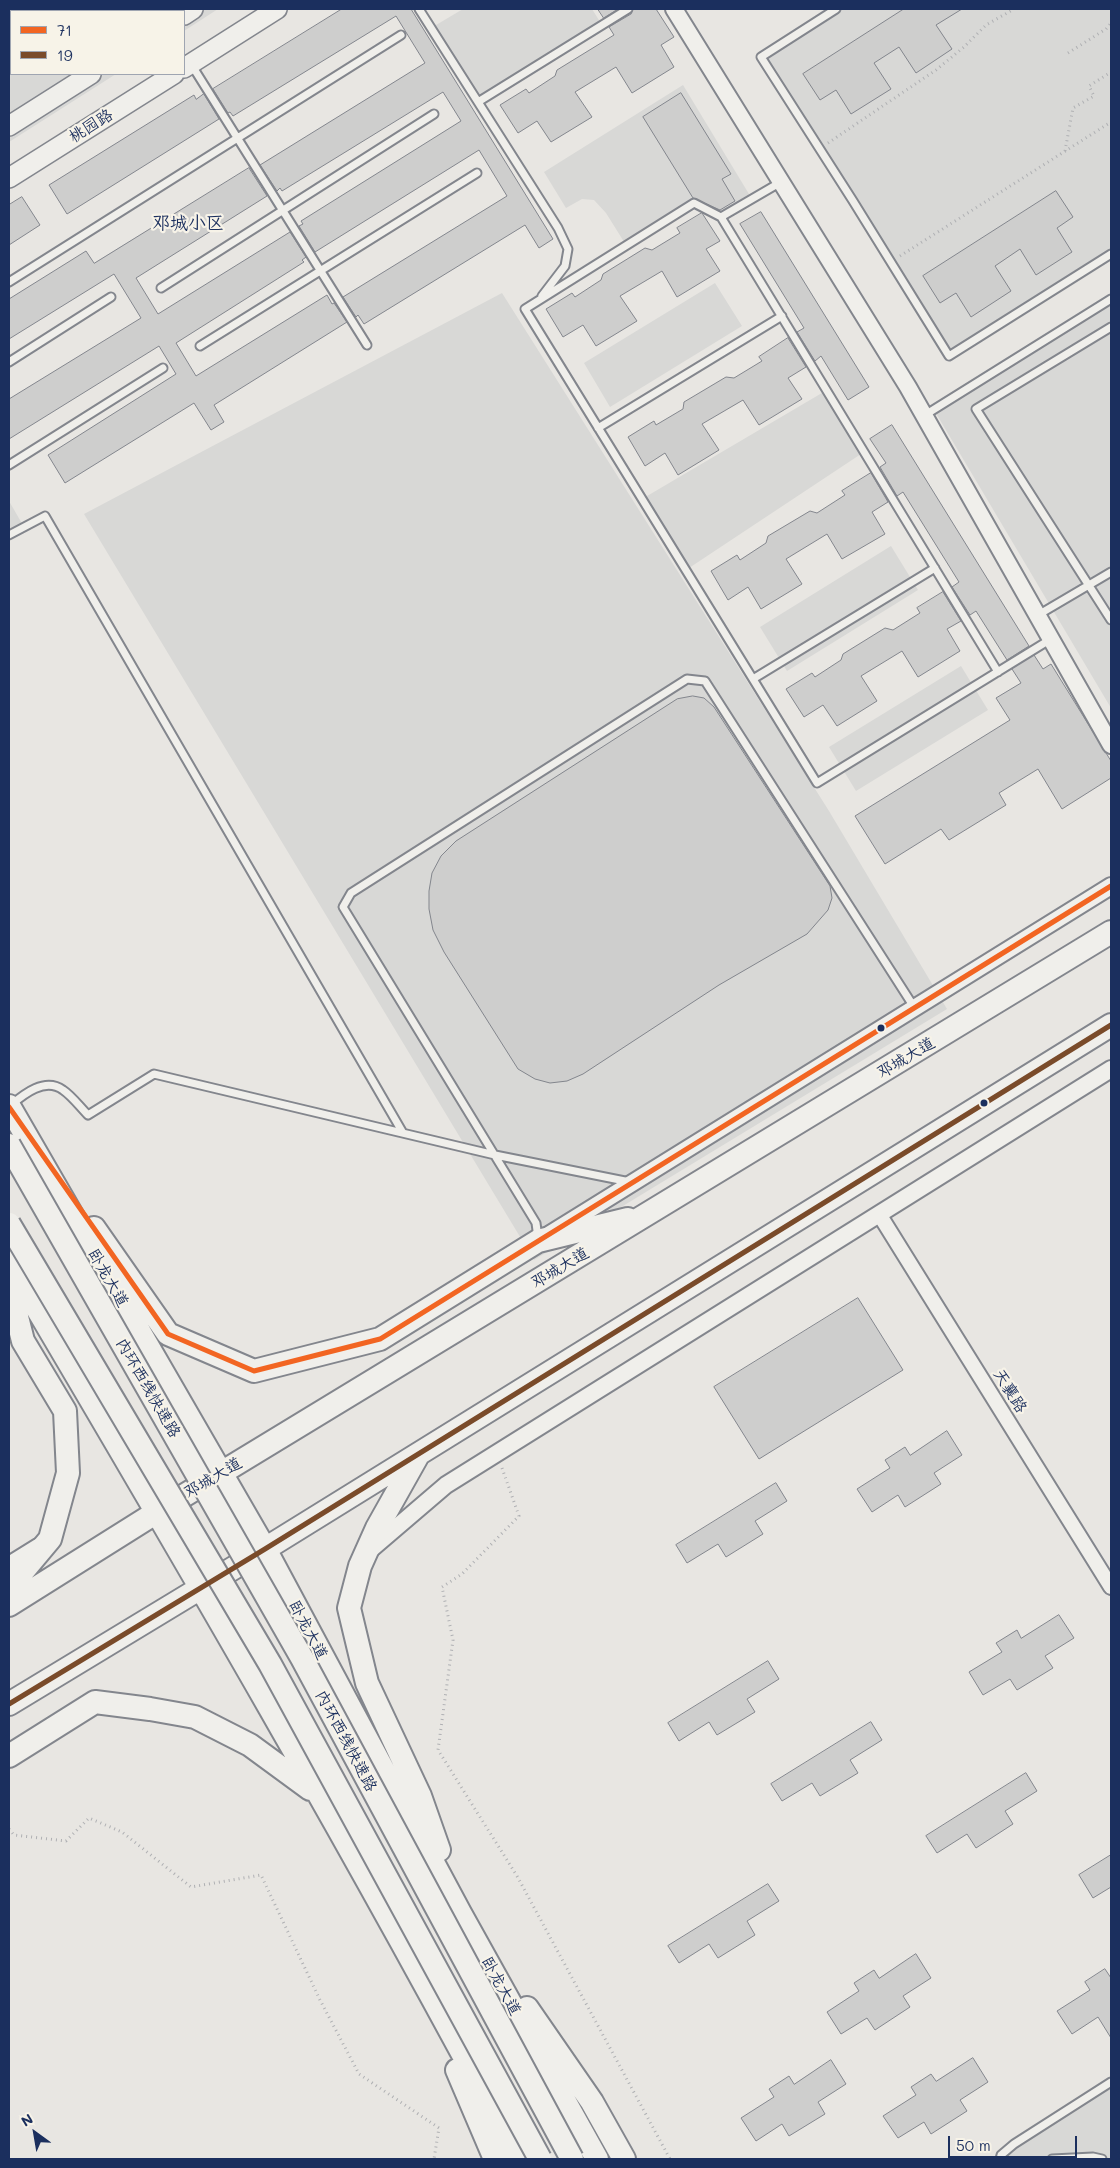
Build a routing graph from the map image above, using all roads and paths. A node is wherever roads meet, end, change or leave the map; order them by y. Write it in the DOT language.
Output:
graph roads {
  1 [pos="277,9"];
  2 [pos="419,9"];
  3 [pos="628,9"];
  4 [pos="674,9"];
  5 [pos="836,9"];
  6 [pos="1014,9"];
  7 [pos="1111,23"];
  8 [pos="401,35"];
  9 [pos="1068,53"];
  10 [pos="187,65"];
  11 [pos="1111,72"];
  12 [pos="89,75"];
  13 [pos="172,75"];
  14 [pos="478,102"];
  15 [pos="434,114"];
  16 [pos="1111,122"];
  17 [pos="9,126"];
  18 [pos="237,138"];
  19 [pos="820,148"];
  20 [pos="1064,151"];
  21 [pos="477,173"];
  22 [pos="9,178"];
  23 [pos="781,182"];
  24 [pos="282,210"];
  25 [pos="721,217"];
  26 [pos="1111,254"];
  27 [pos="891,261"];
  28 [pos="320,271"];
  29 [pos="9,282"];
  30 [pos="161,288"];
  31 [pos="111,297"];
  32 [pos="1111,299"];
  33 [pos="539,300"];
  34 [pos="782,316"];
  35 [pos="1111,327"];
  36 [pos="200,346"];
  37 [pos="367,346"];
  38 [pos="9,362"];
  39 [pos="164,368"];
  40 [pos="924,416"];
  41 [pos="598,428"];
  42 [pos="9,465"];
  43 [pos="9,535"];
  44 [pos="935,568"];
  45 [pos="1111,572"];
  46 [pos="1089,586"];
  47 [pos="1038,616"];
  48 [pos="1111,620"];
  49 [pos="1051,639"];
  50 [pos="998,672"];
  51 [pos="753,679"];
  52 [pos="1111,745"];
  53 [pos="1111,886"];
  54 [pos="1111,932"];
  55 [pos="914,1008"];
  56 [pos="1111,1025"];
  57 [pos="1111,1069"];
  58 [pos="9,1107"];
  59 [pos="403,1133"];
  60 [pos="9,1145"];
  61 [pos="495,1155"];
  62 [pos="633,1182"];
  63 [pos="651,1213"];
  64 [pos="879,1214"];
  65 [pos="9,1224"];
  66 [pos="538,1241"];
  67 [pos="9,1261"];
  68 [pos="9,1285"];
  69 [pos="420,1452"];
  70 [pos="496,1454"];
  71 [pos="221,1474"];
  72 [pos="157,1512"];
  73 [pos="50,1540"];
  74 [pos="265,1549"];
  75 [pos="366,1553"];
  76 [pos="9,1565"];
  77 [pos="1111,1587"];
  78 [pos="9,1588"];
  79 [pos="200,1588"];
  80 [pos="9,1605"];
  81 [pos="9,1704"];
  82 [pos="9,1756"];
  83 [pos="317,1794"];
  84 [pos="9,1829"];
  85 [pos="460,1912"];
  86 [pos="408,1954"];
  87 [pos="1111,2082"];
  88 [pos="494,2157"];
  89 [pos="434,2159"];
  90 [pos="519,2159"];
  91 [pos="540,2159"];
  92 [pos="572,2159"];
  93 [pos="597,2159"];
  94 [pos="624,2159"];
  95 [pos="670,2159"];
  96 [pos="1000,2159"];
  97 [pos="1052,2159"];
  98 [pos="1102,2159"];
  1 -- 10 [label="main road"];
  2 -- 14 [label="lane"];
  3 -- 14 [label="lane"];
  4 -- 23 [label="street"];
  5 -- 19 [label="lane"];
  6 -- 19 [label="path"];
  7 -- 9 [label="path"];
  8 -- 18 [label="lane"];
  10 -- 18 [label="lane"];
  11 -- 20 [label="path"];
  12 -- 17 [label="main road"];
  13 -- 22 [label="main road, 桃园路"];
  14 -- 33 [label="lane"];
  15 -- 24 [label="lane"];
  16 -- 20 [label="path"];
  18 -- 24 [label="lane"];
  18 -- 29 [label="lane"];
  19 -- 27 [label="lane"];
  20 -- 27 [label="path"];
  21 -- 28 [label="lane"];
  23 -- 25 [label="lane"];
  23 -- 40 [label="street"];
  24 -- 28 [label="lane"];
  24 -- 30 [label="lane"];
  25 -- 33 [label="lane"];
  25 -- 34 [label="lane"];
  26 -- 27 [label="lane"];
  28 -- 36 [label="lane"];
  28 -- 37 [label="lane"];
  31 -- 38 [label="lane"];
  32 -- 40 [label="lane"];
  33 -- 41 [label="lane"];
  34 -- 41 [label="lane"];
  34 -- 44 [label="lane"];
  35 -- 46 [label="lane"];
  39 -- 42 [label="lane"];
  40 -- 47 [label="street"];
  41 -- 51 [label="lane"];
  43 -- 59 [label="lane"];
  44 -- 50 [label="lane"];
  44 -- 51 [label="lane"];
  45 -- 46 [label="lane"];
  46 -- 47 [label="lane"];
  46 -- 48 [label="lane"];
  47 -- 49 [label="street"];
  49 -- 50 [label="lane"];
  49 -- 52 [label="street"];
  50 -- 51 [label="lane"];
  53 -- 55 [label="street"];
  54 -- 63 [label="highway, 邓城大道"];
  55 -- 61 [label="lane"];
  55 -- 62 [label="street"];
  56 -- 69 [label="highway"];
  57 -- 64 [label="street"];
  58 -- 59 [label="lane"];
  58 -- 66 [label="highway"];
  58 -- 71 [label="highway, 卧龙大道"];
  59 -- 61 [label="lane"];
  60 -- 92 [label="highway, 内环西线快速路, bridge"];
  61 -- 62 [label="lane"];
  61 -- 66 [label="lane"];
  62 -- 66 [label="street"];
  63 -- 66 [label="highway"];
  63 -- 71 [label="highway, 邓城大道"];
  64 -- 70 [label="street"];
  64 -- 77 [label="street, 天襄路"];
  65 -- 91 [label="highway, 内环西线快速路, bridge"];
  67 -- 72 [label="highway"];
  68 -- 73 [label="highway"];
  69 -- 74 [label="highway"];
  69 -- 75 [label="highway"];
  70 -- 75 [label="street"];
  70 -- 95 [label="path"];
  71 -- 72 [label="highway, 邓城大道"];
  71 -- 74 [label="highway, 卧龙大道"];
  72 -- 79 [label="highway"];
  72 -- 80 [label="highway, 邓城大道"];
  73 -- 76 [label="street"];
  73 -- 78 [label="highway"];
  74 -- 79 [label="highway"];
  74 -- 85 [label="highway, 卧龙大道"];
  75 -- 85 [label="highway"];
  79 -- 81 [label="highway"];
  79 -- 83 [label="highway"];
  82 -- 83 [label="highway"];
  83 -- 86 [label="highway"];
  84 -- 89 [label="path"];
  85 -- 93 [label="highway, 卧龙大道"];
  85 -- 94 [label="highway"];
  86 -- 88 [label="highway"];
  86 -- 90 [label="highway"];
  87 -- 96 [label="lane"];
  97 -- 98 [label="lane"];
}
